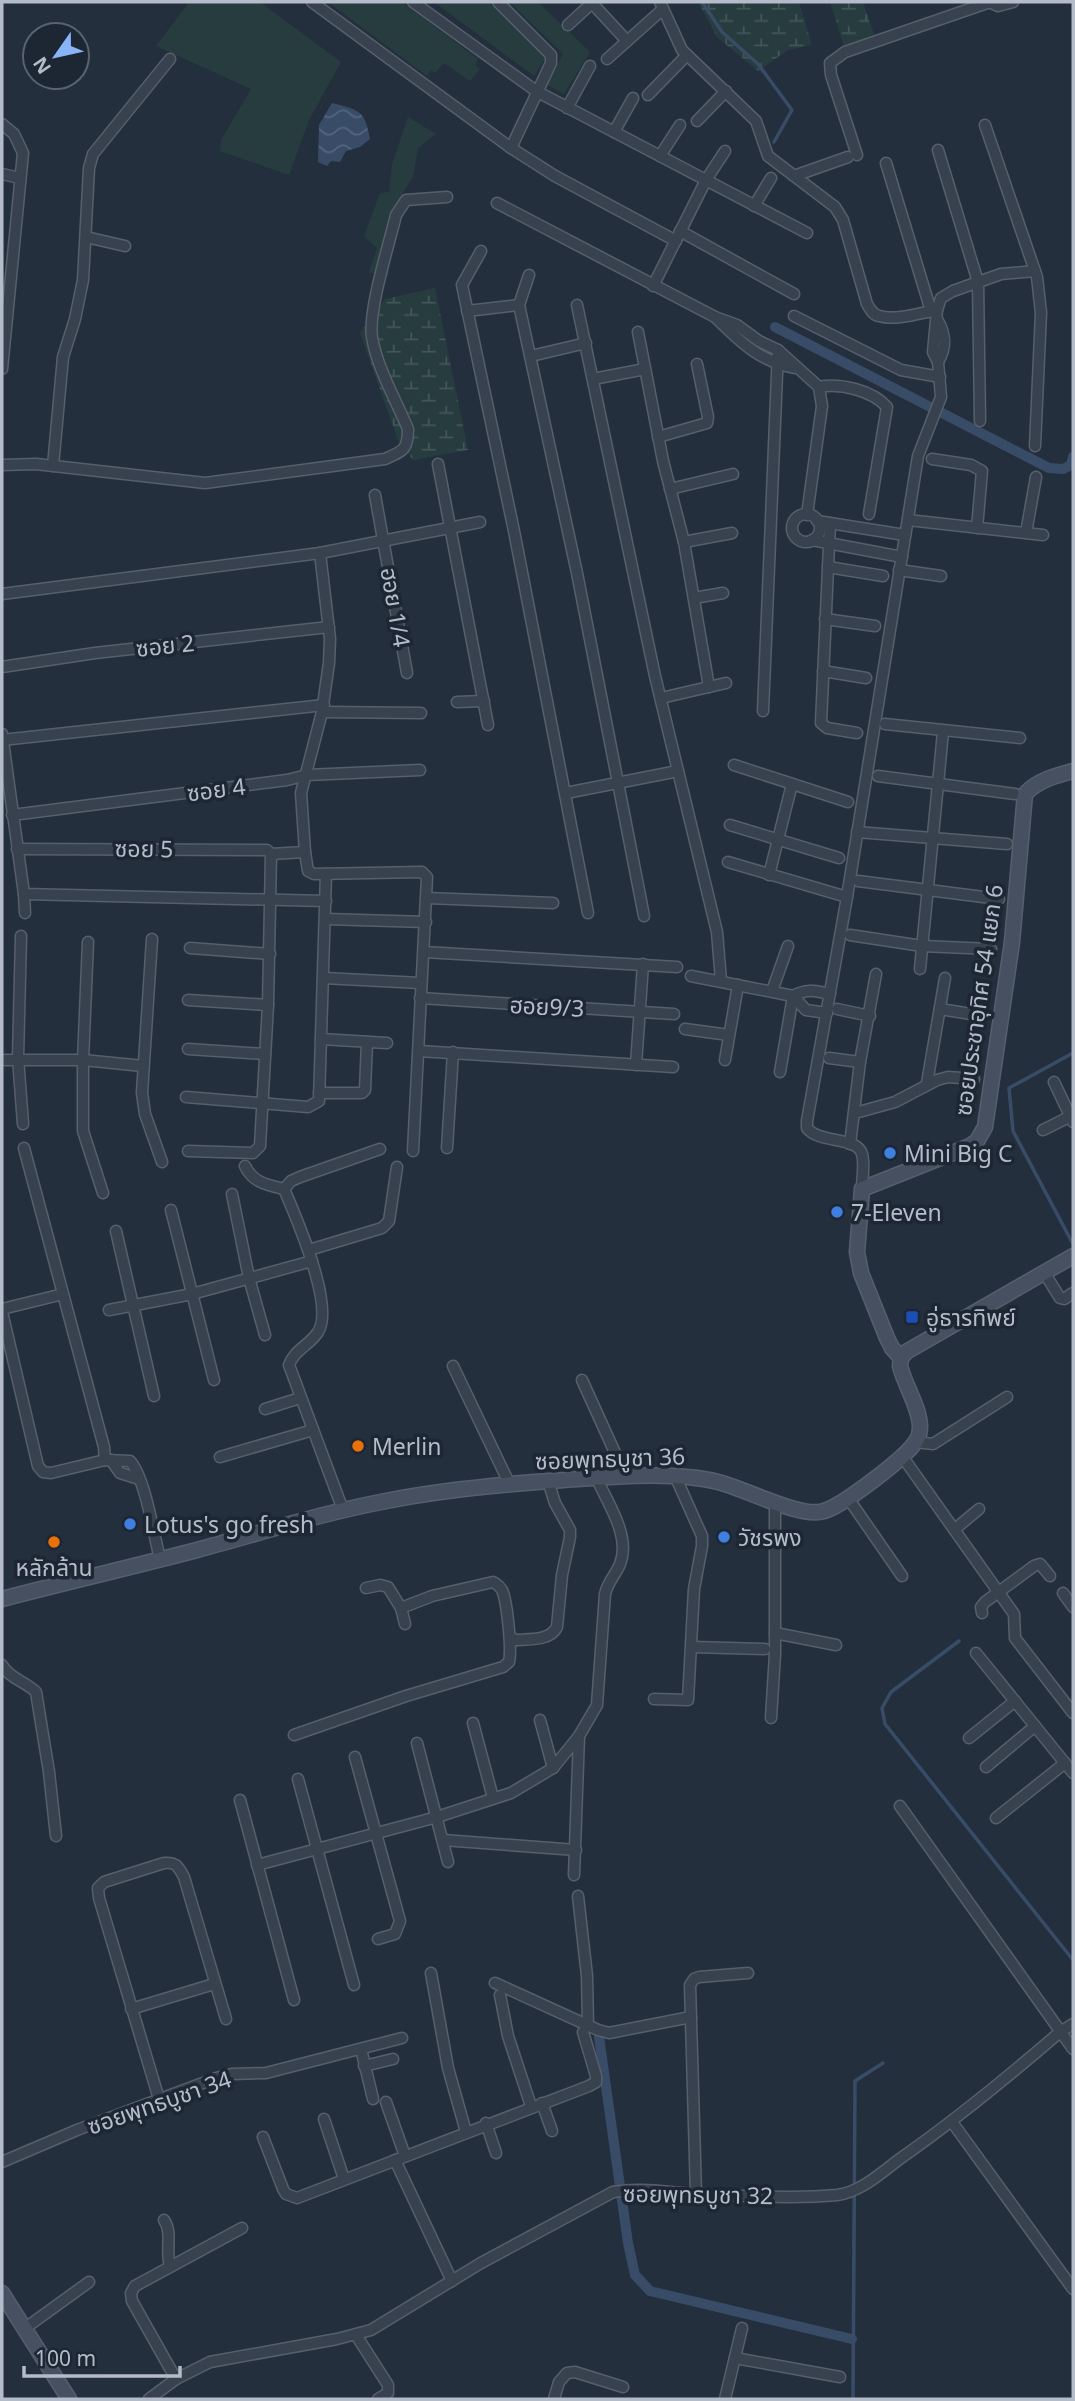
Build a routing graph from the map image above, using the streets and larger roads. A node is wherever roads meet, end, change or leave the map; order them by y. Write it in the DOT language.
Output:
graph roads {
  1 [pos="312,2"];
  2 [pos="413,2"];
  3 [pos="498,2"];
  4 [pos="591,2"];
  5 [pos="989,2"];
  6 [pos="1013,2"];
  7 [pos="661,5"];
  8 [pos="568,25"];
  9 [pos="627,41"];
  10 [pos="687,55"];
  11 [pos="170,59"];
  12 [pos="607,59"];
  13 [pos="590,66"];
  14 [pos="536,91"];
  15 [pos="726,91"];
  16 [pos="648,95"];
  17 [pos="633,98"];
  18 [pos="567,107"];
  19 [pos="697,121"];
  20 [pos="2,124"];
  21 [pos="680,125"];
  22 [pos="985,125"];
  23 [pos="614,132"];
  24 [pos="511,148"];
  25 [pos="939,150"];
  26 [pos="725,151"];
  27 [pos="660,156"];
  28 [pos="886,163"];
  29 [pos="2,174"];
  30 [pos="794,176"];
  31 [pos="20,178"];
  32 [pos="771,178"];
  33 [pos="706,180"];
  34 [pos="447,197"];
  35 [pos="497,203"];
  36 [pos="754,206"];
  37 [pos="807,233"];
  38 [pos="678,236"];
  39 [pos="86,237"];
  40 [pos="7,245"];
  41 [pos="125,246"];
  42 [pos="481,251"];
  43 [pos="1034,271"];
  44 [pos="530,275"];
  45 [pos="978,282"];
  46 [pos="653,286"];
  47 [pos="794,294"];
  48 [pos="578,305"];
  49 [pos="519,306"];
  50 [pos="467,311"];
  51 [pos="935,313"];
  52 [pos="794,316"];
  53 [pos="715,317"];
  54 [pos="638,332"];
  55 [pos="586,343"];
  56 [pos="778,350"];
  57 [pos="531,356"];
  58 [pos="2,362"];
  59 [pos="697,364"];
  60 [pos="778,365"];
  61 [pos="796,368"];
  62 [pos="2,369"];
  63 [pos="645,369"];
  64 [pos="940,377"];
  65 [pos="593,379"];
  66 [pos="819,387"];
  67 [pos="980,421"];
  68 [pos="658,437"];
  69 [pos="1035,446"];
  70 [pos="932,458"];
  71 [pos="438,464"];
  72 [pos="2,465"];
  73 [pos="53,466"];
  74 [pos="733,474"];
  75 [pos="1036,477"];
  76 [pos="670,489"];
  77 [pos="375,495"];
  78 [pos="869,514"];
  79 [pos="807,515"];
  80 [pos="908,520"];
  81 [pos="817,521"];
  82 [pos="480,522"];
  83 [pos="830,523"];
  84 [pos="977,528"];
  85 [pos="450,529"];
  86 [pos="770,529"];
  87 [pos="793,532"];
  88 [pos="732,533"];
  89 [pos="1027,533"];
  90 [pos="905,535"];
  91 [pos="1043,535"];
  92 [pos="384,541"];
  93 [pos="812,541"];
  94 [pos="684,542"];
  95 [pos="829,544"];
  96 [pos="320,553"];
  97 [pos="902,557"];
  98 [pos="828,567"];
  99 [pos="900,570"];
  100 [pos="883,576"];
  101 [pos="941,576"];
  102 [pos="723,593"];
  103 [pos="2,594"];
  104 [pos="694,598"];
  105 [pos="825,619"];
  106 [pos="875,626"];
  107 [pos="329,627"];
  108 [pos="2,667"];
  109 [pos="822,671"];
  110 [pos="407,673"];
  111 [pos="866,678"];
  112 [pos="726,683"];
  113 [pos="709,687"];
  114 [pos="661,698"];
  115 [pos="484,701"];
  116 [pos="457,702"];
  117 [pos="323,708"];
  118 [pos="763,711"];
  119 [pos="421,713"];
  120 [pos="885,724"];
  121 [pos="488,725"];
  122 [pos="943,732"];
  123 [pos="857,733"];
  124 [pos="2,734"];
  125 [pos="1020,738"];
  126 [pos="2,740"];
  127 [pos="734,765"];
  128 [pos="421,770"];
  129 [pos="678,771"];
  130 [pos="1073,771"];
  131 [pos="307,775"];
  132 [pos="878,776"];
  133 [pos="618,783"];
  134 [pos="792,784"];
  135 [pos="938,785"];
  136 [pos="566,793"];
  137 [pos="1016,794"];
  138 [pos="848,802"];
  139 [pos="12,815"];
  140 [pos="730,825"];
  141 [pos="857,832"];
  142 [pos="933,838"];
  143 [pos="776,840"];
  144 [pos="1007,844"];
  145 [pos="17,849"];
  146 [pos="305,852"];
  147 [pos="271,854"];
  148 [pos="839,858"];
  149 [pos="728,862"];
  150 [pos="326,874"];
  151 [pos="769,875"];
  152 [pos="858,881"];
  153 [pos="928,891"];
  154 [pos="23,894"];
  155 [pos="847,897"];
  156 [pos="427,898"];
  157 [pos="999,899"];
  158 [pos="271,900"];
  159 [pos="326,901"];
  160 [pos="553,903"];
  161 [pos="25,913"];
  162 [pos="588,913"];
  163 [pos="644,916"];
  164 [pos="324,919"];
  165 [pos="426,922"];
  166 [pos="21,936"];
  167 [pos="850,936"];
  168 [pos="152,940"];
  169 [pos="88,942"];
  170 [pos="788,946"];
  171 [pos="922,946"];
  172 [pos="190,948"];
  173 [pos="991,949"];
  174 [pos="424,952"];
  175 [pos="270,954"];
  176 [pos="643,964"];
  177 [pos="677,967"];
  178 [pos="920,969"];
  179 [pos="876,974"];
  180 [pos="691,976"];
  181 [pos="324,978"];
  182 [pos="945,978"];
  183 [pos="721,981"];
  184 [pos="420,983"];
  185 [pos="738,985"];
  186 [pos="772,991"];
  187 [pos="831,994"];
  188 [pos="793,996"];
  189 [pos="420,998"];
  190 [pos="188,999"];
  191 [pos="268,1005"];
  192 [pos="940,1009"];
  193 [pos="832,1011"];
  194 [pos="640,1012"];
  195 [pos="674,1014"];
  196 [pos="977,1015"];
  197 [pos="870,1016"];
  198 [pos="685,1029"];
  199 [pos="729,1035"];
  200 [pos="321,1039"];
  201 [pos="367,1042"];
  202 [pos="387,1043"];
  203 [pos="188,1049"];
  204 [pos="419,1051"];
  205 [pos="453,1052"];
  206 [pos="265,1054"];
  207 [pos="18,1058"];
  208 [pos="830,1058"];
  209 [pos="2,1060"];
  210 [pos="83,1060"];
  211 [pos="725,1060"];
  212 [pos="860,1062"];
  213 [pos="636,1065"];
  214 [pos="144,1066"];
  215 [pos="673,1067"];
  216 [pos="780,1072"];
  217 [pos="974,1079"];
  218 [pos="1054,1082"];
  219 [pos="927,1083"];
  220 [pos="319,1093"];
  221 [pos="186,1097"];
  222 [pos="263,1104"];
  223 [pos="855,1113"];
  224 [pos="1072,1119"];
  225 [pos="23,1124"];
  226 [pos="1043,1130"];
  227 [pos="850,1144"];
  228 [pos="24,1148"];
  229 [pos="447,1148"];
  230 [pos="380,1149"];
  231 [pos="188,1151"];
  232 [pos="414,1151"];
  233 [pos="162,1162"];
  234 [pos="245,1166"];
  235 [pos="397,1167"];
  236 [pos="284,1189"];
  237 [pos="862,1189"];
  238 [pos="103,1193"];
  239 [pos="232,1194"];
  240 [pos="171,1210"];
  241 [pos="116,1231"];
  242 [pos="311,1256"];
  243 [pos="1071,1257"];
  244 [pos="1045,1274"];
  245 [pos="249,1278"];
  246 [pos="1073,1293"];
  247 [pos="64,1294"];
  248 [pos="192,1294"];
  249 [pos="134,1306"];
  250 [pos="109,1310"];
  251 [pos="2,1311"];
  252 [pos="4,1333"];
  253 [pos="265,1335"];
  254 [pos="901,1358"];
  255 [pos="453,1366"];
  256 [pos="214,1380"];
  257 [pos="582,1380"];
  258 [pos="154,1396"];
  259 [pos="1007,1397"];
  260 [pos="300,1398"];
  261 [pos="265,1409"];
  262 [pos="313,1430"];
  263 [pos="916,1442"];
  264 [pos="902,1456"];
  265 [pos="220,1457"];
  266 [pos="108,1460"];
  267 [pos="626,1477"];
  268 [pos="676,1478"];
  269 [pos="597,1479"];
  270 [pos="548,1481"];
  271 [pos="510,1485"];
  272 [pos="848,1498"];
  273 [pos="775,1503"];
  274 [pos="979,1509"];
  275 [pos="343,1510"];
  276 [pos="955,1529"];
  277 [pos="160,1559"];
  278 [pos="902,1576"];
  279 [pos="1050,1576"];
  280 [pos="366,1588"];
  281 [pos="1000,1591"];
  282 [pos="1063,1593"];
  283 [pos="2,1599"];
  284 [pos="1073,1606"];
  285 [pos="401,1608"];
  286 [pos="982,1613"];
  287 [pos="405,1624"];
  288 [pos="775,1633"];
  289 [pos="512,1638"];
  290 [pos="836,1645"];
  291 [pos="692,1647"];
  292 [pos="765,1649"];
  293 [pos="976,1653"];
  294 [pos="2,1665"];
  295 [pos="654,1699"];
  296 [pos="1015,1701"];
  297 [pos="1073,1713"];
  298 [pos="771,1718"];
  299 [pos="540,1720"];
  300 [pos="474,1724"];
  301 [pos="1035,1726"];
  302 [pos="294,1735"];
  303 [pos="579,1736"];
  304 [pos="969,1738"];
  305 [pos="417,1743"];
  306 [pos="355,1757"];
  307 [pos="1065,1763"];
  308 [pos="986,1766"];
  309 [pos="553,1768"];
  310 [pos="1073,1773"];
  311 [pos="298,1779"];
  312 [pos="493,1798"];
  313 [pos="240,1800"];
  314 [pos="900,1806"];
  315 [pos="437,1817"];
  316 [pos="996,1818"];
  317 [pos="377,1835"];
  318 [pos="56,1836"];
  319 [pos="443,1840"];
  320 [pos="318,1849"];
  321 [pos="576,1850"];
  322 [pos="448,1862"];
  323 [pos="257,1865"];
  324 [pos="574,1875"];
  325 [pos="578,1896"];
  326 [pos="378,1939"];
  327 [pos="431,1973"];
  328 [pos="748,1973"];
  329 [pos="495,1983"];
  330 [pos="214,1984"];
  331 [pos="354,1985"];
  332 [pos="500,1995"];
  333 [pos="294,2000"];
  334 [pos="131,2010"];
  335 [pos="691,2017"];
  336 [pos="226,2019"];
  337 [pos="1073,2024"];
  338 [pos="586,2029"];
  339 [pos="1060,2032"];
  340 [pos="402,2038"];
  341 [pos="361,2049"];
  342 [pos="1073,2049"];
  343 [pos="393,2059"];
  344 [pos="364,2066"];
  345 [pos="159,2099"];
  346 [pos="373,2099"];
  347 [pos="386,2102"];
  348 [pos="536,2105"];
  349 [pos="324,2119"];
  350 [pos="952,2122"];
  351 [pos="486,2123"];
  352 [pos="552,2131"];
  353 [pos="466,2132"];
  354 [pos="263,2137"];
  355 [pos="496,2153"];
  356 [pos="400,2158"];
  357 [pos="2,2162"];
  358 [pos="344,2179"];
  359 [pos="696,2194"];
  360 [pos="164,2220"];
  361 [pos="242,2228"];
  362 [pos="170,2266"];
  363 [pos="452,2281"];
  364 [pos="89,2282"];
  365 [pos="1073,2289"];
  366 [pos="2,2293"];
  367 [pos="742,2328"];
  368 [pos="24,2329"];
  369 [pos="356,2335"];
  370 [pos="735,2358"];
  371 [pos="841,2377"];
  372 [pos="176,2379"];
  373 [pos="623,2387"];
  374 [pos="69,2399"];
  375 [pos="149,2399"];
  376 [pos="378,2399"];
  377 [pos="554,2399"];
  378 [pos="725,2399"];
  1 -- 24 [label="street"];
  2 -- 14 [label="street"];
  3 -- 14 [label="street"];
  4 -- 8 [label="street"];
  4 -- 9 [label="street"];
  5 -- 6 [label="street"];
  5 -- 30 [label="street"];
  7 -- 9 [label="street"];
  7 -- 10 [label="street"];
  9 -- 12 [label="street"];
  10 -- 15 [label="street"];
  10 -- 16 [label="street"];
  11 -- 39 [label="street"];
  13 -- 18 [label="street"];
  14 -- 18 [label="street"];
  14 -- 24 [label="street"];
  15 -- 19 [label="street"];
  15 -- 30 [label="street"];
  17 -- 23 [label="street"];
  18 -- 23 [label="street"];
  20 -- 31 [label="street"];
  21 -- 27 [label="street"];
  22 -- 43 [label="street"];
  23 -- 27 [label="street"];
  24 -- 38 [label="street"];
  25 -- 45 [label="street"];
  26 -- 33 [label="street"];
  27 -- 33 [label="street"];
  28 -- 51 [label="street"];
  29 -- 31 [label="street"];
  30 -- 51 [label="street"];
  31 -- 40 [label="street"];
  32 -- 36 [label="street"];
  33 -- 36 [label="street"];
  33 -- 38 [label="street"];
  34 -- 73 [label="street"];
  35 -- 46 [label="street"];
  36 -- 37 [label="street"];
  38 -- 46 [label="street"];
  38 -- 47 [label="street"];
  39 -- 41 [label="street"];
  39 -- 73 [label="street"];
  40 -- 58 [label="street"];
  42 -- 50 [label="street"];
  43 -- 45 [label="street"];
  43 -- 69 [label="street"];
  44 -- 49 [label="street"];
  45 -- 51 [label="street"];
  45 -- 67 [label="street"];
  46 -- 53 [label="street"];
  48 -- 55 [label="street"];
  49 -- 50 [label="street"];
  49 -- 57 [label="street"];
  50 -- 136 [label="street"];
  51 -- 64 [label="street"];
  52 -- 64 [label="street"];
  53 -- 56 [label="street"];
  53 -- 60 [label="street"];
  54 -- 63 [label="street"];
  55 -- 57 [label="street"];
  55 -- 65 [label="street"];
  56 -- 60 [label="street"];
  56 -- 61 [label="street"];
  57 -- 133 [label="street"];
  58 -- 62 [label="street"];
  59 -- 68 [label="street"];
  60 -- 61 [label="street"];
  60 -- 86 [label="street"];
  61 -- 66 [label="street"];
  63 -- 65 [label="street"];
  63 -- 68 [label="street"];
  64 -- 80 [label="street"];
  65 -- 114 [label="street"];
  66 -- 78 [label="street"];
  66 -- 79 [label="street"];
  68 -- 76 [label="street"];
  70 -- 84 [label="street"];
  71 -- 85 [label="street"];
  72 -- 73 [label="street"];
  74 -- 76 [label="street"];
  75 -- 89 [label="street"];
  76 -- 94 [label="street"];
  77 -- 92 [label="street, ฮอย 1/4"];
  79 -- 81 [label="street"];
  79 -- 87 [label="street"];
  80 -- 84 [label="street"];
  80 -- 90 [label="street"];
  81 -- 83 [label="street"];
  81 -- 93 [label="street"];
  82 -- 85 [label="street"];
  83 -- 90 [label="street"];
  83 -- 95 [label="street"];
  84 -- 89 [label="street"];
  85 -- 92 [label="street"];
  85 -- 115 [label="street"];
  86 -- 87 [label="street"];
  86 -- 118 [label="street"];
  87 -- 93 [label="street"];
  88 -- 94 [label="street"];
  89 -- 91 [label="street"];
  90 -- 97 [label="street"];
  92 -- 96 [label="street"];
  92 -- 110 [label="street, ฮอย 1/4"];
  93 -- 95 [label="street"];
  94 -- 104 [label="street"];
  95 -- 97 [label="street"];
  95 -- 98 [label="street"];
  96 -- 103 [label="street"];
  96 -- 107 [label="street"];
  97 -- 99 [label="street"];
  98 -- 100 [label="street"];
  98 -- 105 [label="street"];
  99 -- 101 [label="street"];
  99 -- 141 [label="street"];
  102 -- 104 [label="street"];
  104 -- 113 [label="street"];
  105 -- 106 [label="street"];
  105 -- 109 [label="street"];
  107 -- 108 [label="street, ซอย 2"];
  107 -- 117 [label="street"];
  109 -- 111 [label="street"];
  109 -- 123 [label="street"];
  112 -- 113 [label="street"];
  113 -- 114 [label="street"];
  114 -- 129 [label="street"];
  115 -- 116 [label="street"];
  115 -- 121 [label="street"];
  117 -- 119 [label="street"];
  117 -- 126 [label="street"];
  117 -- 131 [label="street"];
  120 -- 122 [label="street"];
  122 -- 125 [label="street"];
  122 -- 135 [label="street"];
  124 -- 126 [label="street"];
  126 -- 139 [label="street"];
  127 -- 134 [label="street"];
  128 -- 131 [label="street, ซอย 4"];
  129 -- 133 [label="street"];
  129 -- 183 [label="street"];
  130 -- 237 [label="street, ซอยประชาอุทิศ 54 แยก 6"];
  131 -- 139 [label="street, ซอย 4"];
  131 -- 146 [label="street"];
  132 -- 135 [label="street"];
  133 -- 136 [label="street"];
  133 -- 163 [label="street"];
  134 -- 138 [label="street"];
  134 -- 143 [label="street"];
  135 -- 137 [label="street"];
  135 -- 142 [label="street"];
  136 -- 162 [label="street"];
  139 -- 145 [label="street"];
  140 -- 143 [label="street"];
  141 -- 142 [label="street"];
  141 -- 155 [label="street"];
  142 -- 144 [label="street"];
  142 -- 153 [label="street"];
  143 -- 148 [label="street"];
  143 -- 151 [label="street"];
  145 -- 147 [label="street, ซอย 5"];
  145 -- 154 [label="street"];
  146 -- 147 [label="street, ซอย 5"];
  146 -- 150 [label="street"];
  147 -- 158 [label="street"];
  149 -- 151 [label="street"];
  150 -- 156 [label="street"];
  150 -- 159 [label="street"];
  151 -- 155 [label="street"];
  152 -- 153 [label="street"];
  153 -- 157 [label="street"];
  153 -- 171 [label="street"];
  154 -- 158 [label="street"];
  154 -- 161 [label="street"];
  155 -- 187 [label="street"];
  156 -- 160 [label="street"];
  156 -- 165 [label="street"];
  158 -- 159 [label="street"];
  158 -- 175 [label="street"];
  159 -- 164 [label="street"];
  164 -- 165 [label="street"];
  164 -- 181 [label="street"];
  165 -- 174 [label="street"];
  166 -- 207 [label="street"];
  167 -- 171 [label="street"];
  168 -- 214 [label="street"];
  169 -- 210 [label="street"];
  170 -- 186 [label="street"];
  171 -- 173 [label="street"];
  171 -- 178 [label="street"];
  172 -- 175 [label="street"];
  174 -- 176 [label="street"];
  174 -- 184 [label="street"];
  175 -- 191 [label="street"];
  176 -- 177 [label="street"];
  176 -- 194 [label="street"];
  179 -- 197 [label="street"];
  180 -- 183 [label="street"];
  181 -- 184 [label="street"];
  181 -- 200 [label="street"];
  182 -- 192 [label="street"];
  183 -- 185 [label="street"];
  184 -- 189 [label="street"];
  185 -- 186 [label="street"];
  185 -- 199 [label="street"];
  186 -- 188 [label="street"];
  187 -- 188 [label="street"];
  187 -- 193 [label="street"];
  188 -- 193 [label="street"];
  188 -- 216 [label="street"];
  189 -- 194 [label="street, ฮอย9/3"];
  189 -- 204 [label="street"];
  190 -- 191 [label="street"];
  191 -- 206 [label="street"];
  192 -- 196 [label="street"];
  192 -- 219 [label="street"];
  193 -- 197 [label="street"];
  193 -- 227 [label="street"];
  194 -- 195 [label="street, ฮอย9/3"];
  194 -- 213 [label="street"];
  197 -- 212 [label="street"];
  198 -- 199 [label="street"];
  199 -- 211 [label="street"];
  200 -- 201 [label="street"];
  200 -- 220 [label="street"];
  201 -- 202 [label="street"];
  201 -- 220 [label="street"];
  203 -- 206 [label="street"];
  204 -- 205 [label="street"];
  204 -- 232 [label="street"];
  205 -- 213 [label="street"];
  205 -- 229 [label="street"];
  206 -- 222 [label="street"];
  207 -- 209 [label="street"];
  207 -- 210 [label="street"];
  207 -- 225 [label="street"];
  208 -- 212 [label="street"];
  210 -- 214 [label="street"];
  210 -- 238 [label="street"];
  212 -- 223 [label="street"];
  213 -- 215 [label="street"];
  214 -- 233 [label="street"];
  217 -- 219 [label="street"];
  218 -- 224 [label="street"];
  219 -- 223 [label="street"];
  220 -- 222 [label="street"];
  221 -- 222 [label="street"];
  222 -- 231 [label="street"];
  223 -- 227 [label="street"];
  224 -- 226 [label="street"];
  227 -- 237 [label="street"];
  228 -- 247 [label="street"];
  230 -- 236 [label="street"];
  234 -- 236 [label="street"];
  235 -- 242 [label="street"];
  236 -- 242 [label="street"];
  237 -- 254 [label="street"];
  239 -- 245 [label="street"];
  240 -- 248 [label="street"];
  241 -- 249 [label="street"];
  242 -- 245 [label="street"];
  242 -- 260 [label="street"];
  243 -- 244 [label="street"];
  244 -- 246 [label="street"];
  244 -- 254 [label="street"];
  245 -- 248 [label="street"];
  245 -- 253 [label="street"];
  247 -- 251 [label="street"];
  247 -- 266 [label="street"];
  248 -- 249 [label="street"];
  248 -- 256 [label="street"];
  249 -- 250 [label="street"];
  249 -- 258 [label="street"];
  251 -- 252 [label="street"];
  252 -- 266 [label="street"];
  254 -- 263 [label="street"];
  255 -- 271 [label="street"];
  257 -- 267 [label="street"];
  259 -- 263 [label="street"];
  260 -- 261 [label="street"];
  260 -- 262 [label="street"];
  262 -- 265 [label="street"];
  262 -- 275 [label="street"];
  263 -- 264 [label="street, ซอยพุทธบูชา 36"];
  264 -- 272 [label="street, ซอยพุทธบูชา 36"];
  264 -- 276 [label="street"];
  266 -- 277 [label="street"];
  267 -- 268 [label="street, ซอยพุทธบูชา 36"];
  267 -- 269 [label="street, ซอยพุทธบูชา 36"];
  268 -- 273 [label="street, ซอยพุทธบูชา 36"];
  268 -- 291 [label="street"];
  269 -- 270 [label="street, ซอยพุทธบูชา 36"];
  269 -- 303 [label="street"];
  270 -- 271 [label="street, ซอยพุทธบูชา 36"];
  270 -- 289 [label="street"];
  271 -- 275 [label="street, ซอยพุทธบูชา 36"];
  272 -- 273 [label="street, ซอยพุทธบูชา 36"];
  272 -- 278 [label="street"];
  273 -- 288 [label="street"];
  274 -- 276 [label="street"];
  275 -- 277 [label="street, ซอยพุทธบูชา 36"];
  276 -- 281 [label="street"];
  277 -- 283 [label="street, ซอยพุทธบูชา 36"];
  279 -- 281 [label="street"];
  280 -- 285 [label="street"];
  281 -- 286 [label="street"];
  281 -- 297 [label="street"];
  282 -- 284 [label="street"];
  285 -- 287 [label="street"];
  285 -- 289 [label="street"];
  288 -- 290 [label="street"];
  288 -- 298 [label="street"];
  289 -- 302 [label="street"];
  291 -- 292 [label="street"];
  291 -- 295 [label="street"];
  293 -- 296 [label="street"];
  294 -- 318 [label="street"];
  296 -- 301 [label="street"];
  296 -- 304 [label="street"];
  299 -- 309 [label="street"];
  300 -- 312 [label="street"];
  301 -- 307 [label="street"];
  301 -- 308 [label="street"];
  303 -- 309 [label="street"];
  303 -- 321 [label="street"];
  305 -- 315 [label="street"];
  306 -- 317 [label="street"];
  307 -- 310 [label="street"];
  307 -- 316 [label="street"];
  309 -- 312 [label="street"];
  311 -- 320 [label="street"];
  312 -- 315 [label="street"];
  313 -- 323 [label="street"];
  314 -- 339 [label="street"];
  315 -- 317 [label="street"];
  315 -- 319 [label="street"];
  317 -- 320 [label="street"];
  317 -- 326 [label="street"];
  319 -- 321 [label="street"];
  319 -- 322 [label="street"];
  320 -- 323 [label="street"];
  320 -- 331 [label="street"];
  321 -- 324 [label="street"];
  323 -- 333 [label="street"];
  325 -- 338 [label="street"];
  327 -- 353 [label="street"];
  328 -- 335 [label="street"];
  329 -- 338 [label="street"];
  330 -- 334 [label="street"];
  330 -- 334 [label="street"];
  330 -- 336 [label="street"];
  332 -- 348 [label="street"];
  334 -- 345 [label="street"];
  335 -- 338 [label="street"];
  335 -- 359 [label="street"];
  337 -- 339 [label="street, ซอยพุทธบูชา 32"];
  338 -- 348 [label="street"];
  339 -- 342 [label="street"];
  339 -- 350 [label="street, ซอยพุทธบูชา 32"];
  340 -- 341 [label="street, ซอยพุทธบูชา 34"];
  341 -- 344 [label="street"];
  341 -- 345 [label="street, ซอยพุทธบูชา 34"];
  343 -- 344 [label="street"];
  344 -- 346 [label="street"];
  345 -- 357 [label="street, ซอยพุทธบูชา 34"];
  347 -- 356 [label="street"];
  348 -- 351 [label="street"];
  348 -- 352 [label="street"];
  349 -- 358 [label="street"];
  350 -- 359 [label="street, ซอยพุทธบูชา 32"];
  350 -- 365 [label="street"];
  351 -- 353 [label="street"];
  351 -- 355 [label="street"];
  353 -- 356 [label="street"];
  354 -- 358 [label="street"];
  356 -- 358 [label="street"];
  356 -- 363 [label="street"];
  359 -- 363 [label="street, ซอยพุทธบูชา 32"];
  360 -- 362 [label="street"];
  361 -- 362 [label="street"];
  362 -- 372 [label="street"];
  363 -- 369 [label="street, ซอยพุทธบูชา 32"];
  364 -- 368 [label="street"];
  366 -- 368 [label="street"];
  367 -- 370 [label="street"];
  368 -- 374 [label="street"];
  369 -- 372 [label="street, ซอยพุทธบูชา 32"];
  369 -- 376 [label="street"];
  370 -- 371 [label="street"];
  370 -- 378 [label="street"];
  372 -- 375 [label="street, ซอยพุทธบูชา 32"];
  373 -- 377 [label="street"];
}
